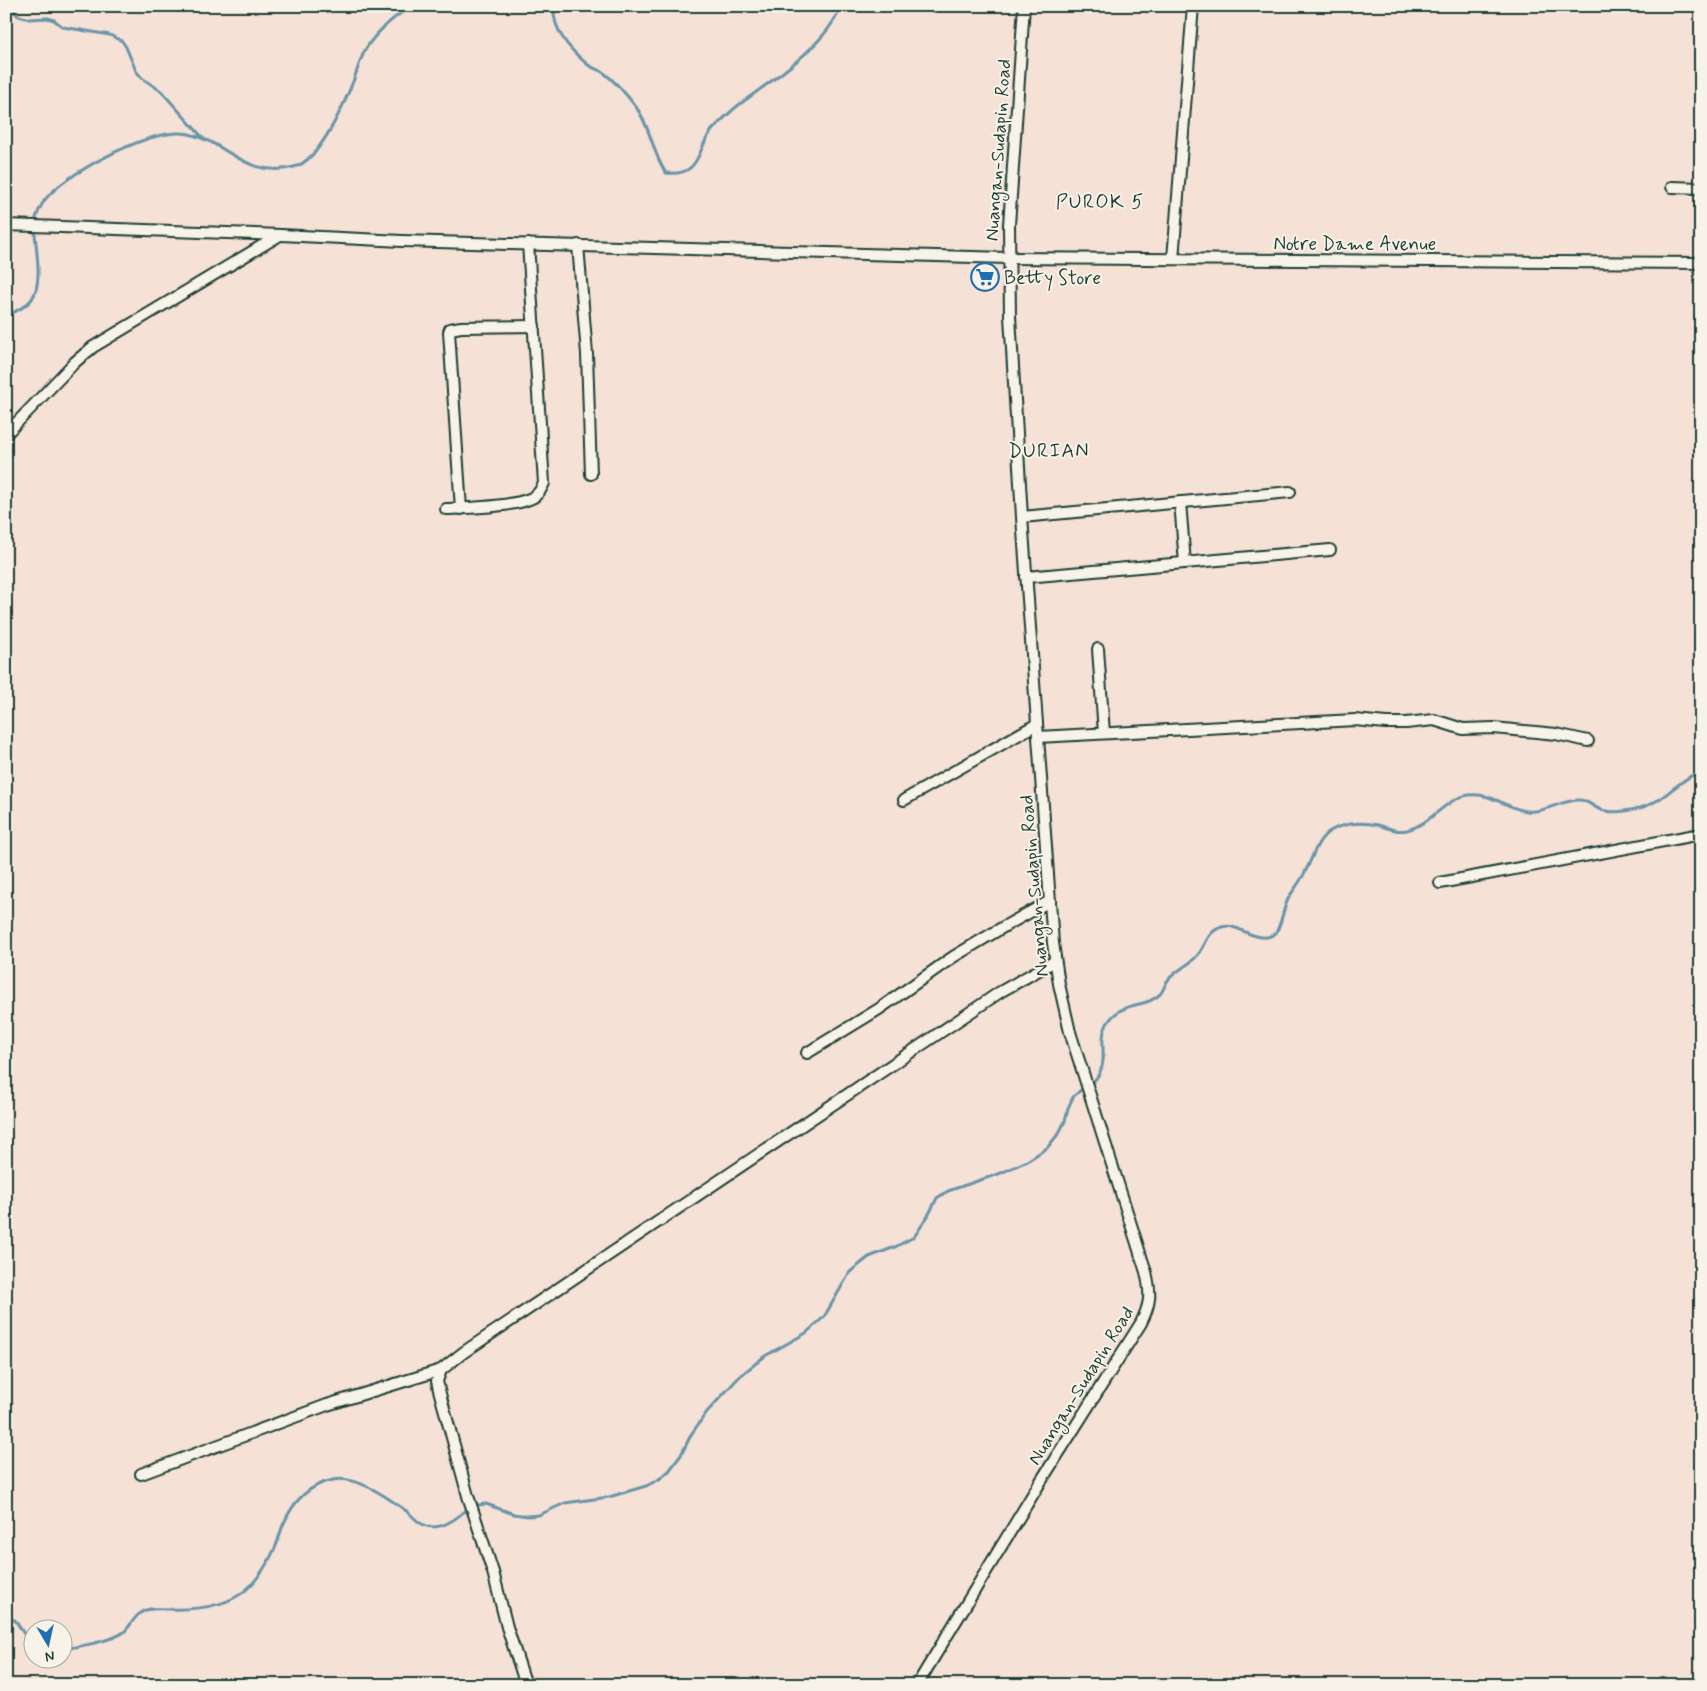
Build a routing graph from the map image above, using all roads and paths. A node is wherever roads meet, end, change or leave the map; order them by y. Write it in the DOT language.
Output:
graph roads {
  1 [pos="1024,6"];
  2 [pos="1193,6"];
  3 [pos="1672,186"];
  4 [pos="1701,188"];
  5 [pos="6,225"];
  6 [pos="281,235"];
  7 [pos="528,244"];
  8 [pos="578,245"];
  9 [pos="1008,258"];
  10 [pos="1173,259"];
  11 [pos="1701,263"];
  12 [pos="534,326"];
  13 [pos="6,434"];
  14 [pos="591,474"];
  15 [pos="1290,492"];
  16 [pos="1180,502"];
  17 [pos="461,508"];
  18 [pos="446,509"];
  19 [pos="1022,517"];
  20 [pos="1330,550"];
  21 [pos="1185,563"];
  22 [pos="1026,578"];
  23 [pos="1098,650"];
  24 [pos="1037,724"];
  25 [pos="1104,733"];
  26 [pos="1038,737"];
  27 [pos="1588,741"];
  28 [pos="904,800"];
  29 [pos="1701,834"];
  30 [pos="1440,883"];
  31 [pos="1050,901"];
  32 [pos="1055,961"];
  33 [pos="807,1053"];
  34 [pos="441,1370"];
  35 [pos="141,1474"];
  36 [pos="526,1685"];
  37 [pos="918,1685"];
  1 -- 9 [label="street, Nuangan-Sudapin Road"];
  2 -- 10 [label="street"];
  3 -- 4 [label="street"];
  5 -- 6 [label="street, Notre Dame Avenue"];
  6 -- 7 [label="street, Notre Dame Avenue"];
  6 -- 13 [label="street"];
  7 -- 8 [label="street, Notre Dame Avenue"];
  7 -- 12 [label="street"];
  8 -- 9 [label="street, Notre Dame Avenue"];
  8 -- 14 [label="street"];
  9 -- 10 [label="street, Notre Dame Avenue"];
  9 -- 19 [label="street, Nuangan-Sudapin Road"];
  10 -- 11 [label="street, Notre Dame Avenue"];
  12 -- 17 [label="street"];
  12 -- 17 [label="street"];
  15 -- 16 [label="street"];
  16 -- 19 [label="street"];
  16 -- 21 [label="street"];
  17 -- 18 [label="street"];
  19 -- 22 [label="street, Nuangan-Sudapin Road"];
  20 -- 21 [label="street"];
  21 -- 22 [label="street"];
  22 -- 24 [label="street, Nuangan-Sudapin Road"];
  23 -- 25 [label="street"];
  24 -- 26 [label="street, Nuangan-Sudapin Road"];
  24 -- 28 [label="street"];
  25 -- 26 [label="street"];
  25 -- 27 [label="street"];
  26 -- 31 [label="street, Nuangan-Sudapin Road"];
  29 -- 30 [label="street"];
  31 -- 32 [label="street, Nuangan-Sudapin Road"];
  31 -- 33 [label="street"];
  32 -- 34 [label="street"];
  32 -- 37 [label="street, Nuangan-Sudapin Road"];
  34 -- 35 [label="street"];
  34 -- 36 [label="street"];
}
